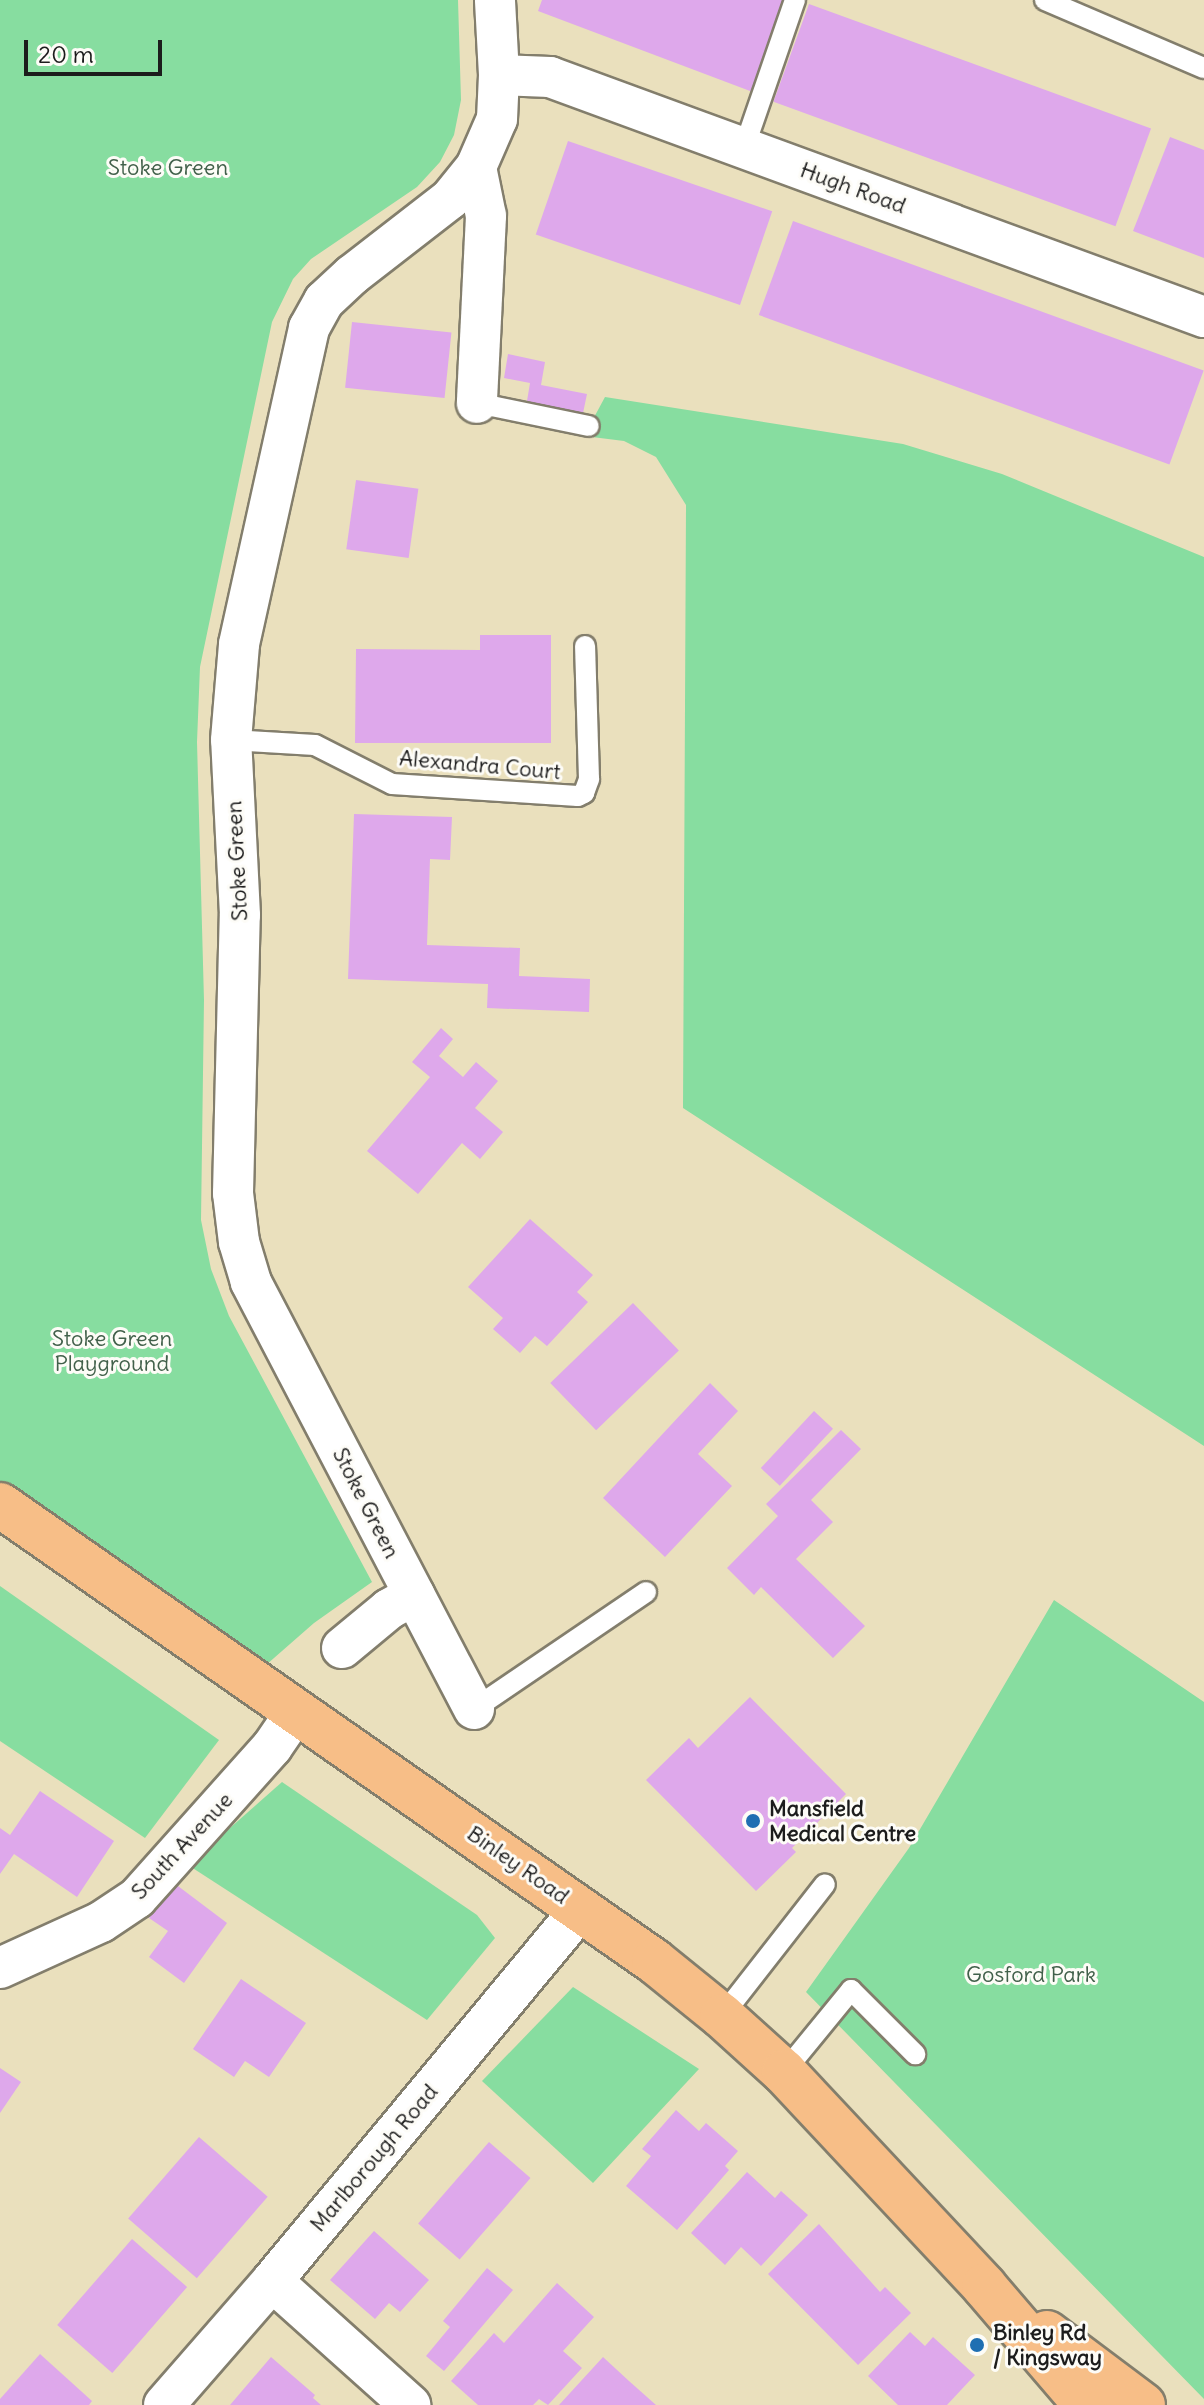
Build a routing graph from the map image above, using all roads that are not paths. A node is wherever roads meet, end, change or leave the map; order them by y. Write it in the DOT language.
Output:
graph roads {
  1 [pos="495,0"];
  2 [pos="795,0"];
  3 [pos="1045,0"];
  4 [pos="1204,68"];
  5 [pos="499,75"];
  6 [pos="744,148"];
  7 [pos="476,167"];
  8 [pos="1204,317"];
  9 [pos="477,403"];
  10 [pos="589,426"];
  11 [pos="585,646"];
  12 [pos="231,740"];
  13 [pos="0,1505"];
  14 [pos="646,1592"];
  15 [pos="414,1595"];
  16 [pos="342,1648"];
  17 [pos="474,1709"];
  18 [pos="296,1712"];
  19 [pos="825,1884"];
  20 [pos="580,1910"];
  21 [pos="0,1968"];
  22 [pos="722,2016"];
  23 [pos="915,2054"];
  24 [pos="784,2072"];
  25 [pos="272,2281"];
  26 [pos="984,2286"];
  27 [pos="164,2405"];
  28 [pos="410,2405"];
  29 [pos="1086,2405"];
  30 [pos="1143,2405"];
  1 -- 5 [label="street, Stoke Green"];
  2 -- 6 [label="lane"];
  3 -- 4 [label="lane"];
  5 -- 6 [label="street, Hugh Road"];
  5 -- 7 [label="street, Stoke Green"];
  6 -- 8 [label="street, Hugh Road"];
  7 -- 9 [label="street"];
  7 -- 12 [label="street, Stoke Green"];
  9 -- 10 [label="lane"];
  11 -- 12 [label="lane, Alexandra Court"];
  12 -- 15 [label="street, Stoke Green"];
  13 -- 18 [label="main road, Binley Road"];
  14 -- 17 [label="lane"];
  15 -- 16 [label="street"];
  15 -- 17 [label="street, Stoke Green"];
  18 -- 20 [label="main road, Binley Road"];
  18 -- 21 [label="street, South Avenue"];
  19 -- 22 [label="lane"];
  20 -- 22 [label="main road, Binley Road"];
  20 -- 25 [label="street, Marlborough Road"];
  22 -- 24 [label="main road, Binley Road"];
  23 -- 24 [label="lane"];
  24 -- 26 [label="main road, Binley Road"];
  25 -- 27 [label="street, Marlborough Road"];
  25 -- 28 [label="street"];
  26 -- 29 [label="main road, Binley Road"];
  26 -- 30 [label="main road, Binley Road"];
}
